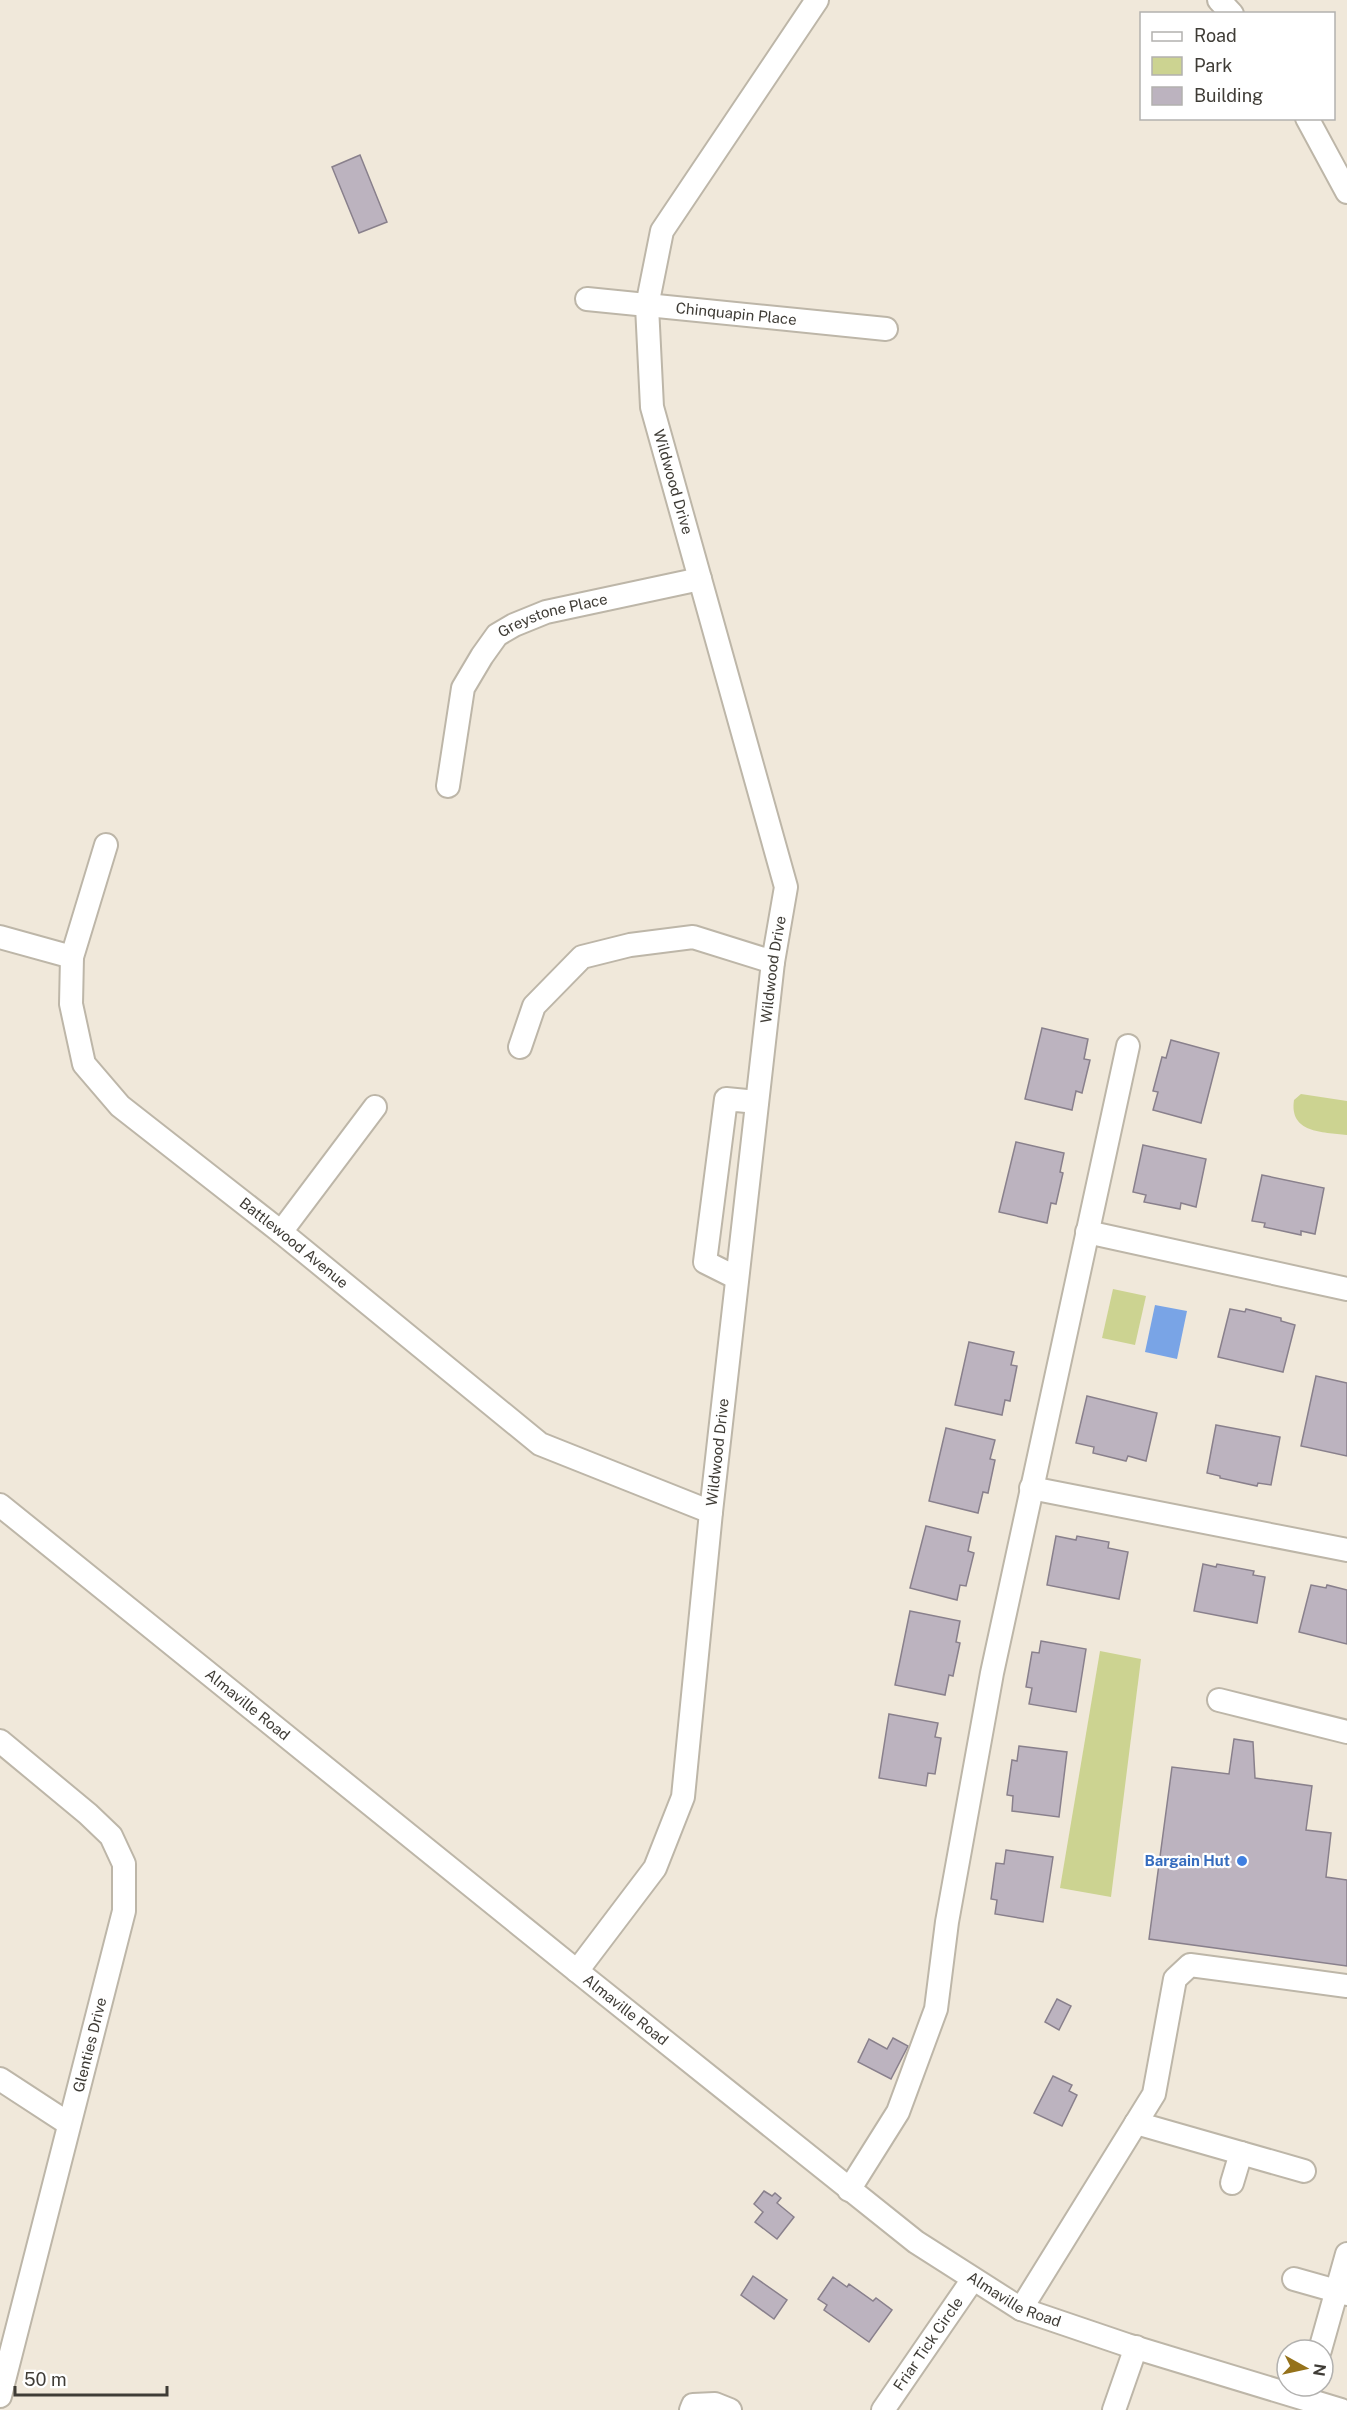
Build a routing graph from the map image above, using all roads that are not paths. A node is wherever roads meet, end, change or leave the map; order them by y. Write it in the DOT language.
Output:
graph roads {
  1 [pos="817,0"];
  2 [pos="1219,0"];
  3 [pos="1230,12"];
  4 [pos="1308,120"];
  5 [pos="1347,192"];
  6 [pos="586,299"];
  7 [pos="647,306"];
  8 [pos="886,329"];
  9 [pos="700,579"];
  10 [pos="448,786"];
  11 [pos="106,845"];
  12 [pos="0,937"];
  13 [pos="72,957"];
  14 [pos="773,962"];
  15 [pos="1128,1046"];
  16 [pos="520,1047"];
  17 [pos="757,1102"];
  18 [pos="375,1107"];
  19 [pos="280,1232"];
  20 [pos="1087,1232"];
  21 [pos="738,1278"];
  22 [pos="1347,1288"];
  23 [pos="1031,1488"];
  24 [pos="0,1505"];
  25 [pos="711,1512"];
  26 [pos="1347,1550"];
  27 [pos="1219,1700"];
  28 [pos="1347,1732"];
  29 [pos="0,1741"];
  30 [pos="577,1971"];
  31 [pos="1347,1986"];
  32 [pos="0,2079"];
  33 [pos="1136,2123"];
  34 [pos="69,2124"];
  35 [pos="1241,2153"];
  36 [pos="1304,2171"];
  37 [pos="1232,2183"];
  38 [pos="849,2190"];
  39 [pos="1347,2254"];
  40 [pos="973,2279"];
  41 [pos="1294,2279"];
  42 [pos="1342,2292"];
  43 [pos="1021,2309"];
  44 [pos="1325,2338"];
  45 [pos="1136,2347"];
  46 [pos="0,2396"];
  47 [pos="1306,2399"];
  48 [pos="690,2410"];
  49 [pos="730,2410"];
  50 [pos="883,2410"];
  51 [pos="1114,2410"];
  52 [pos="1341,2410"];
  1 -- 7 [label="street, Wildwood Drive"];
  2 -- 3 [label="street"];
  4 -- 5 [label="street"];
  6 -- 7 [label="street, Chinquapin Place"];
  7 -- 8 [label="street, Chinquapin Place"];
  7 -- 9 [label="street, Wildwood Drive"];
  9 -- 10 [label="street, Greystone Place"];
  9 -- 14 [label="street, Wildwood Drive"];
  11 -- 13 [label="street, Battlewood Avenue"];
  12 -- 13 [label="street"];
  13 -- 19 [label="street, Battlewood Avenue"];
  14 -- 16 [label="street"];
  14 -- 17 [label="street, Wildwood Drive"];
  15 -- 20 [label="street"];
  17 -- 21 [label="street, Wildwood Drive"];
  17 -- 21 [label="street"];
  18 -- 19 [label="street"];
  19 -- 25 [label="street, Battlewood Avenue"];
  20 -- 22 [label="street"];
  20 -- 23 [label="street"];
  21 -- 25 [label="street, Wildwood Drive"];
  23 -- 26 [label="street"];
  23 -- 38 [label="street"];
  24 -- 30 [label="street, Almaville Road"];
  25 -- 30 [label="street, Wildwood Drive"];
  27 -- 28 [label="street"];
  29 -- 34 [label="street, Glenties Drive"];
  30 -- 38 [label="street, Almaville Road"];
  31 -- 33 [label="street"];
  32 -- 34 [label="street"];
  33 -- 35 [label="street"];
  33 -- 43 [label="street"];
  34 -- 46 [label="street, Glenties Drive"];
  35 -- 36 [label="street"];
  35 -- 37 [label="street"];
  38 -- 40 [label="street, Almaville Road"];
  39 -- 42 [label="street"];
  40 -- 43 [label="street, Almaville Road"];
  40 -- 50 [label="street, Friar Tick Circle"];
  41 -- 42 [label="street"];
  42 -- 44 [label="street"];
  43 -- 45 [label="street, Almaville Road"];
  45 -- 47 [label="street, Almaville Road"];
  45 -- 51 [label="street"];
  47 -- 52 [label="street, Almaville Road"];
  48 -- 49 [label="street"];
}
